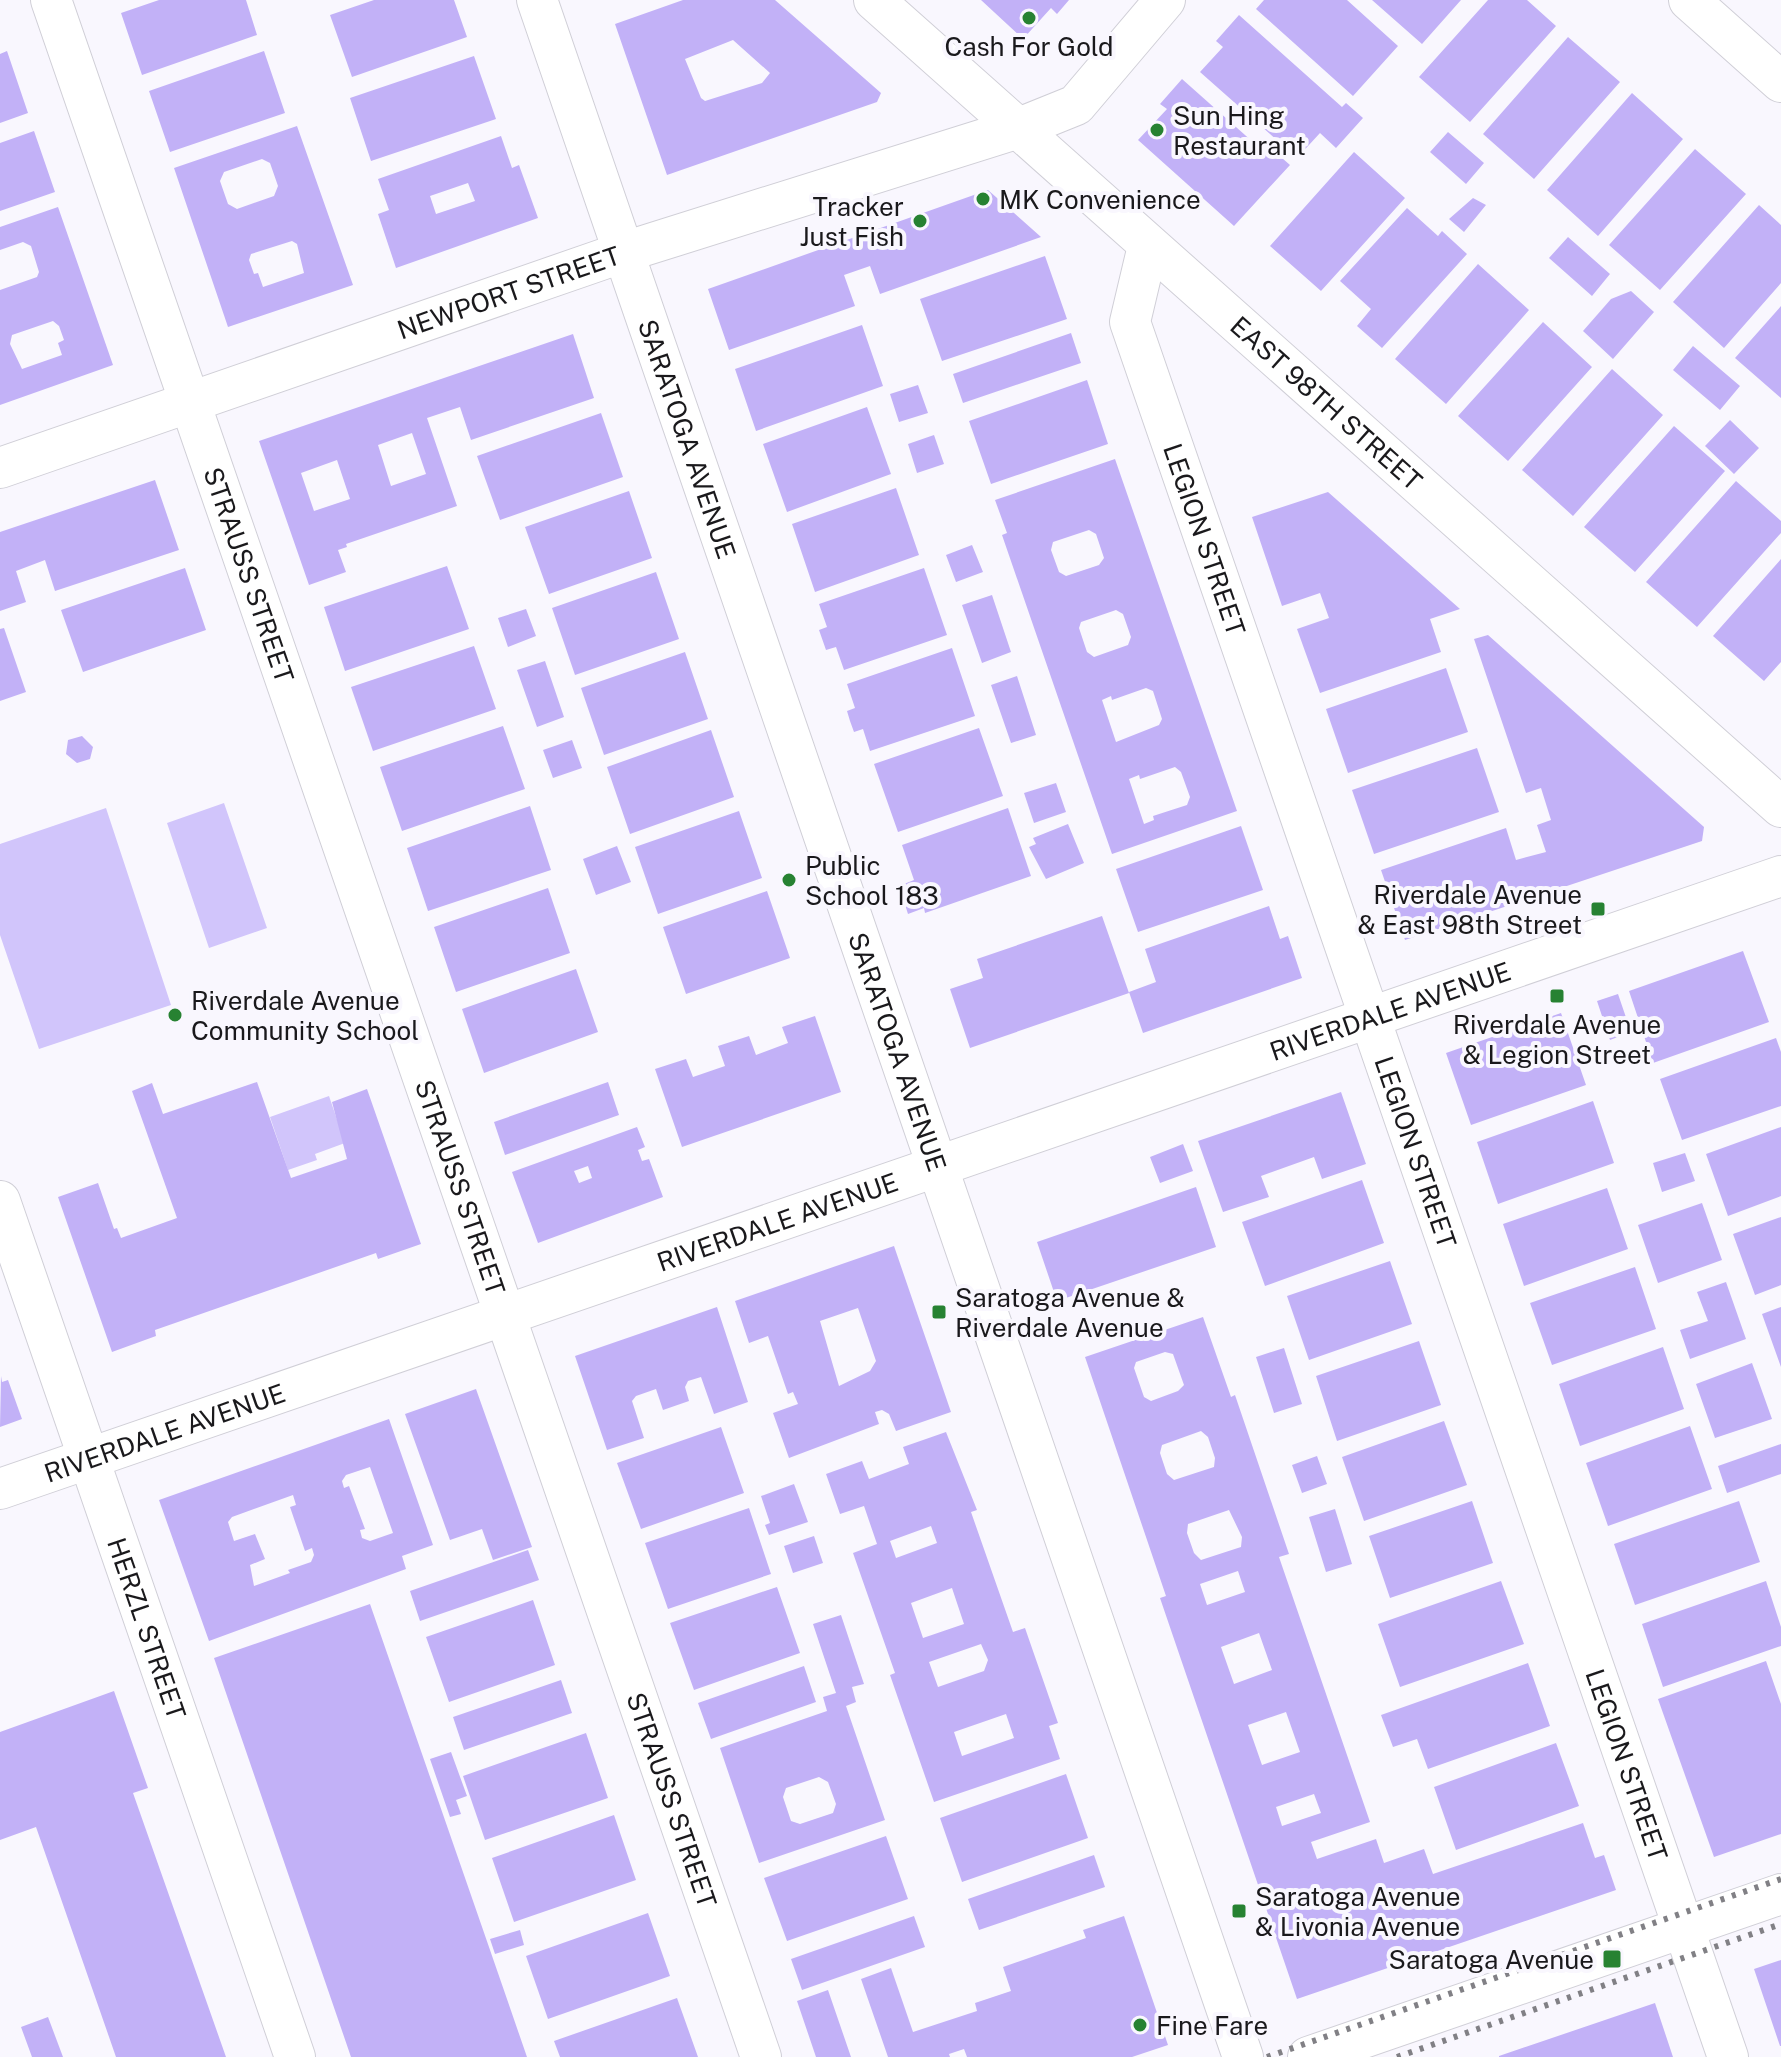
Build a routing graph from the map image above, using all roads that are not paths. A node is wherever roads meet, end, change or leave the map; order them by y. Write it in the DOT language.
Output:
graph roads {
  1 [pos="51,0"];
  2 [pos="537,0"];
  3 [pos="874,0"];
  4 [pos="1165,0"];
  5 [pos="1689,0"];
  6 [pos="1781,82"];
  7 [pos="1019,128"];
  8 [pos="1148,246"];
  9 [pos="621,253"];
  10 [pos="189,402"];
  11 [pos="0,468"];
  12 [pos="1781,807"];
  13 [pos="1781,876"];
  14 [pos="1367,1016"];
  15 [pos="937,1166"];
  16 [pos="0,1201"];
  17 [pos="505,1314"];
  18 [pos="88,1458"];
  19 [pos="0,1489"];
  20 [pos="1781,1894"];
  21 [pos="1683,1927"];
  22 [pos="295,2057"];
  23 [pos="761,2057"];
  24 [pos="1243,2057"];
  25 [pos="1308,2057"];
  26 [pos="1728,2057"];
  1 -- 10 [label="street, STRAUSS STREET"];
  2 -- 9 [label="street, SARATOGA AVENUE"];
  3 -- 7 [label="street, EAST 98TH STREET"];
  4 -- 7 [label="street, NEWPORT STREET"];
  5 -- 6 [label="street"];
  7 -- 8 [label="street, EAST 98TH STREET"];
  7 -- 9 [label="street, NEWPORT STREET"];
  8 -- 12 [label="street, EAST 98TH STREET"];
  8 -- 14 [label="street, LEGION STREET"];
  9 -- 10 [label="street, NEWPORT STREET"];
  9 -- 15 [label="street, SARATOGA AVENUE"];
  10 -- 11 [label="street, NEWPORT STREET"];
  10 -- 17 [label="street, STRAUSS STREET"];
  13 -- 14 [label="street, RIVERDALE AVENUE"];
  14 -- 15 [label="street, RIVERDALE AVENUE"];
  14 -- 21 [label="street, LEGION STREET"];
  15 -- 17 [label="street, RIVERDALE AVENUE"];
  15 -- 24 [label="street, SARATOGA AVENUE"];
  16 -- 18 [label="street, HERZL STREET"];
  17 -- 18 [label="street, RIVERDALE AVENUE"];
  17 -- 23 [label="street, STRAUSS STREET"];
  18 -- 19 [label="street, RIVERDALE AVENUE"];
  18 -- 22 [label="street, HERZL STREET"];
  20 -- 21 [label="street"];
  21 -- 25 [label="street"];
  21 -- 26 [label="street, LEGION STREET"];
}
